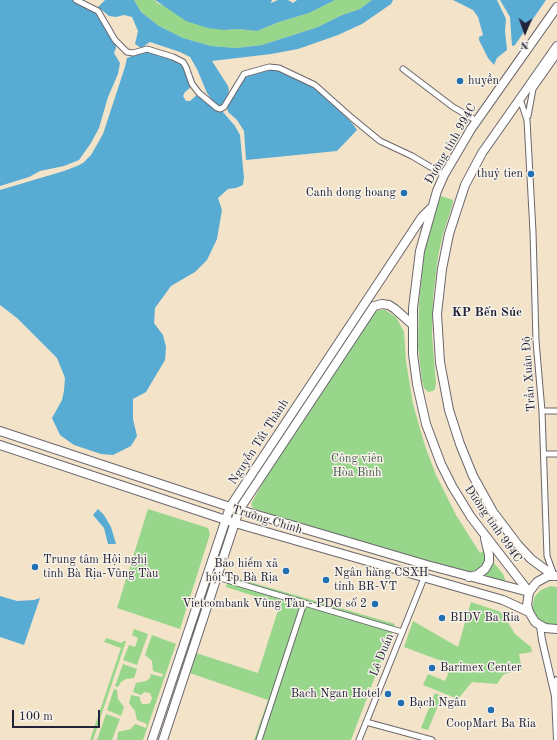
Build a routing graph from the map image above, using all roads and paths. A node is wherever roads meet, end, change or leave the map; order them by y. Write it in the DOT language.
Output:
graph roads {
  1 [pos="76,0"];
  2 [pos="557,7"];
  3 [pos="557,46"];
  4 [pos="557,55"];
  5 [pos="403,69"];
  6 [pos="520,99"];
  7 [pos="477,120"];
  8 [pos="527,120"];
  9 [pos="444,175"];
  10 [pos="432,207"];
  11 [pos="366,301"];
  12 [pos="374,306"];
  13 [pos="413,325"];
  14 [pos="557,411"];
  15 [pos="542,412"];
  16 [pos="0,431"];
  17 [pos="0,445"];
  18 [pos="544,454"];
  19 [pos="557,454"];
  20 [pos="86,460"];
  21 [pos="82,473"];
  22 [pos="230,507"];
  23 [pos="239,510"];
  24 [pos="225,520"];
  25 [pos="235,523"];
  26 [pos="485,538"];
  27 [pos="556,576"];
  28 [pos="217,577"];
  29 [pos="468,577"];
  30 [pos="424,578"];
  31 [pos="529,592"];
  32 [pos="304,603"];
  33 [pos="529,612"];
  34 [pos="540,626"];
  35 [pos="557,629"];
  36 [pos="402,632"];
  37 [pos="186,638"];
  38 [pos="196,642"];
  39 [pos="557,680"];
  40 [pos="555,696"];
  41 [pos="556,711"];
  42 [pos="366,722"];
  43 [pos="557,739"];
  44 [pos="152,740"];
  45 [pos="163,740"];
  46 [pos="259,740"];
  47 [pos="359,740"];
  48 [pos="432,740"];
  1 -- 9 [label="street"];
  2 -- 7 [label="main road, Đường tỉnh 994C"];
  3 -- 6 [label="main road, Đường tỉnh 994C"];
  4 -- 8 [label="street"];
  5 -- 7 [label="street"];
  6 -- 8 [label="street, Trần Xuân Độ"];
  6 -- 27 [label="main road, Đường tỉnh 994C"];
  7 -- 9 [label="main road, Đường tỉnh 994C"];
  8 -- 15 [label="street, Trần Xuân Độ"];
  9 -- 10 [label="main road, Đường tỉnh 994C"];
  10 -- 11 [label="main road, Nguyễn Tất Thành"];
  10 -- 13 [label="main road, Đường tỉnh 994C"];
  11 -- 12 [label="main road"];
  11 -- 22 [label="main road, Nguyễn Tất Thành"];
  12 -- 13 [label="main road"];
  12 -- 23 [label="main road, Nguyễn Tất Thành"];
  13 -- 26 [label="main road, Đường tỉnh 994C"];
  14 -- 15 [label="street"];
  15 -- 18 [label="street, Trần Xuân Độ"];
  16 -- 20 [label="main road, Trường Chinh"];
  17 -- 21 [label="main road, Trường Chinh"];
  18 -- 19 [label="street"];
  18 -- 27 [label="street, Trần Xuân Độ"];
  20 -- 21 [label="main road"];
  20 -- 22 [label="main road, Trường Chinh"];
  21 -- 24 [label="main road, Trường Chinh"];
  22 -- 23 [label="main road, Trường Chinh"];
  22 -- 24 [label="main road, Nguyễn Tất Thành"];
  23 -- 25 [label="main road, Nguyễn Tất Thành"];
  23 -- 29 [label="main road, Trường Chinh"];
  24 -- 25 [label="main road, Trường Chinh"];
  24 -- 37 [label="main road, Nguyễn Tất Thành"];
  25 -- 28 [label="main road, Nguyễn Tất Thành"];
  25 -- 30 [label="main road, Trường Chinh"];
  26 -- 29 [label="main road"];
  26 -- 31 [label="main road, Đường tỉnh 994C"];
  27 -- 31 [label="main road"];
  28 -- 32 [label="street"];
  28 -- 38 [label="main road, Nguyễn Tất Thành"];
  29 -- 31 [label="main road, Trường Chinh"];
  30 -- 33 [label="main road, Trường Chinh"];
  30 -- 36 [label="street, Lê Duẩn"];
  31 -- 33 [label="main road"];
  32 -- 36 [label="street"];
  32 -- 46 [label="street"];
  33 -- 34 [label="main road"];
  34 -- 35 [label="main road"];
  34 -- 40 [label="street"];
  36 -- 42 [label="street, Lê Duẩn"];
  37 -- 38 [label="main road"];
  37 -- 44 [label="main road, Nguyễn Tất Thành"];
  38 -- 45 [label="main road, Nguyễn Tất Thành"];
  39 -- 40 [label="street"];
  40 -- 41 [label="street"];
  41 -- 43 [label="street"];
  42 -- 47 [label="street, Lê Duẩn"];
  42 -- 48 [label="street"];
}
